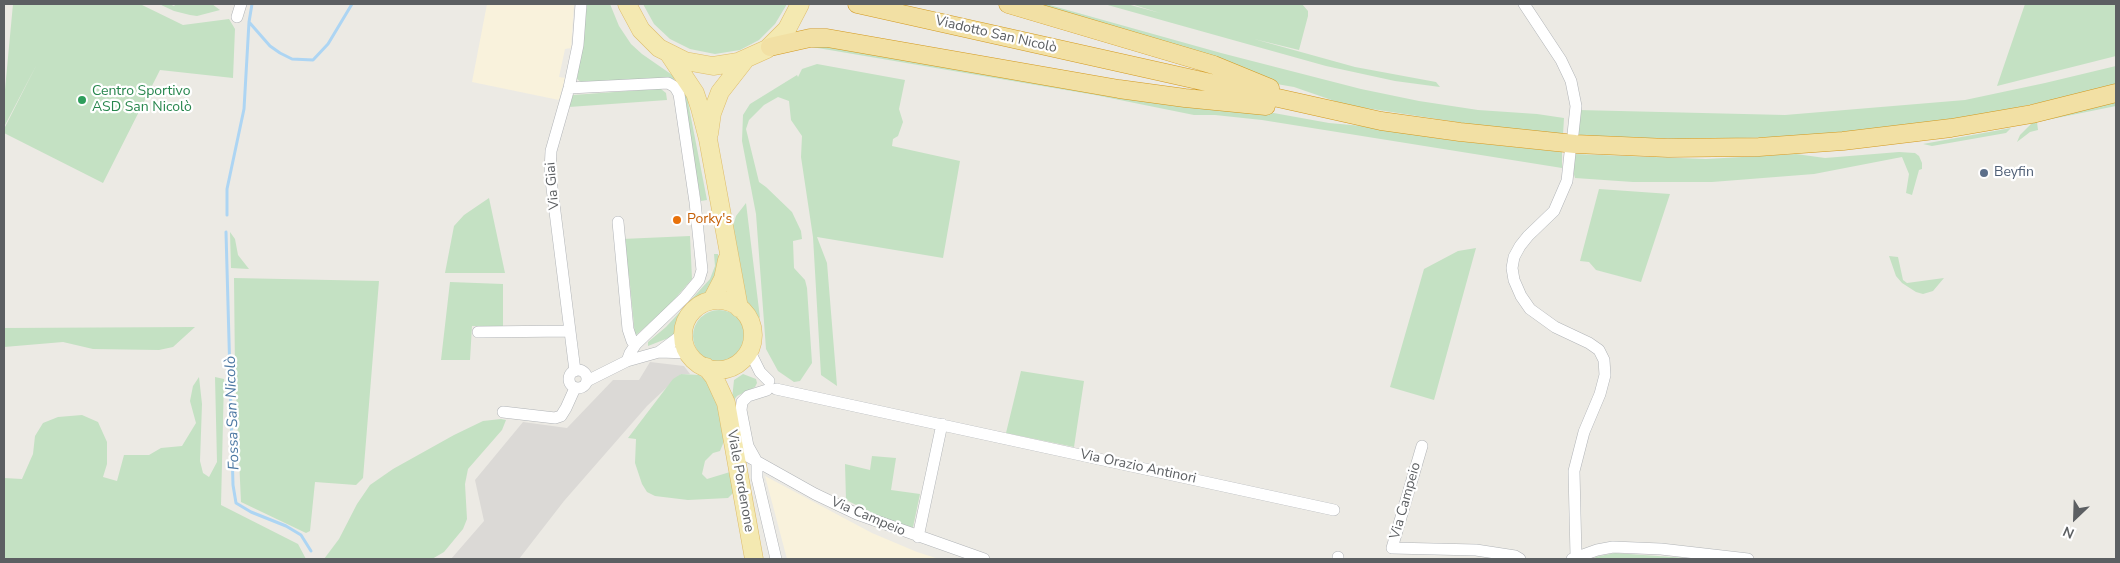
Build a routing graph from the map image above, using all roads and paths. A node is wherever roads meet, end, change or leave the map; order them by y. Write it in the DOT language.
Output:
graph roads {
  1 [pos="241,4"];
  2 [pos="581,4"];
  3 [pos="627,4"];
  4 [pos="800,4"];
  5 [pos="857,4"];
  6 [pos="1008,4"];
  7 [pos="1524,4"];
  8 [pos="237,17"];
  9 [pos="770,46"];
  10 [pos="669,54"];
  11 [pos="745,60"];
  12 [pos="569,88"];
  13 [pos="2116,93"];
  14 [pos="1321,108"];
  15 [pos="1573,134"];
  16 [pos="708,139"];
  17 [pos="1570,153"];
  18 [pos="618,222"];
  19 [pos="729,254"];
  20 [pos="712,300"];
  21 [pos="739,308"];
  22 [pos="478,332"];
  23 [pos="570,332"];
  24 [pos="683,334"];
  25 [pos="636,344"];
  26 [pos="749,350"];
  27 [pos="659,352"];
  28 [pos="688,353"];
  29 [pos="627,361"];
  30 [pos="736,364"];
  31 [pos="706,367"];
  32 [pos="575,371"];
  33 [pos="587,380"];
  34 [pos="771,387"];
  35 [pos="575,388"];
  36 [pos="726,403"];
  37 [pos="503,412"];
  38 [pos="942,424"];
  39 [pos="1422,446"];
  40 [pos="747,461"];
  41 [pos="1334,510"];
  42 [pos="918,537"];
  43 [pos="1574,558"];
  44 [pos="754,559"];
  45 [pos="776,559"];
  46 [pos="984,559"];
  47 [pos="1520,559"];
  48 [pos="1748,559"];
  1 -- 8 [label="street"];
  2 -- 12 [label="street, Via Giai"];
  3 -- 10 [label="main road"];
  4 -- 9 [label="main road"];
  5 -- 14 [label="highway, Viadotto San Nicolò"];
  6 -- 14 [label="highway"];
  7 -- 15 [label="street"];
  9 -- 11 [label="main road"];
  9 -- 14 [label="highway"];
  10 -- 11 [label="main road"];
  10 -- 16 [label="main road"];
  11 -- 16 [label="main road"];
  12 -- 23 [label="street, Via Giai"];
  12 -- 25 [label="street"];
  13 -- 14 [label="highway, Viadotto San Nicolò"];
  16 -- 19 [label="main road"];
  17 -- 43 [label="street"];
  18 -- 25 [label="street"];
  19 -- 20 [label="main road"];
  19 -- 21 [label="main road"];
  20 -- 21 [label="main road"];
  20 -- 24 [label="main road"];
  21 -- 26 [label="main road"];
  22 -- 23 [label="street"];
  23 -- 32 [label="street, Via Giai"];
  24 -- 27 [label="street"];
  24 -- 28 [label="main road"];
  25 -- 29 [label="street"];
  26 -- 30 [label="main road, Viale Pordenone"];
  26 -- 34 [label="street"];
  27 -- 28 [label="street"];
  27 -- 29 [label="street"];
  28 -- 31 [label="main road, Viale Pordenone"];
  29 -- 33 [label="street"];
  30 -- 31 [label="main road"];
  30 -- 36 [label="main road, Viale Pordenone"];
  31 -- 36 [label="main road, Viale Pordenone"];
  32 -- 33 [label="street"];
  32 -- 35 [label="street"];
  33 -- 35 [label="street"];
  34 -- 38 [label="street, Via Orazio Antinori"];
  34 -- 40 [label="street"];
  35 -- 37 [label="street"];
  36 -- 40 [label="main road, Viale Pordenone"];
  38 -- 41 [label="street, Via Orazio Antinori"];
  38 -- 42 [label="street"];
  39 -- 47 [label="street, Via Campeio"];
  40 -- 42 [label="street, Via Campeio"];
  40 -- 44 [label="main road, Viale Pordenone"];
  40 -- 45 [label="street"];
  42 -- 46 [label="street, Via Campeio"];
  43 -- 48 [label="street"];
}
